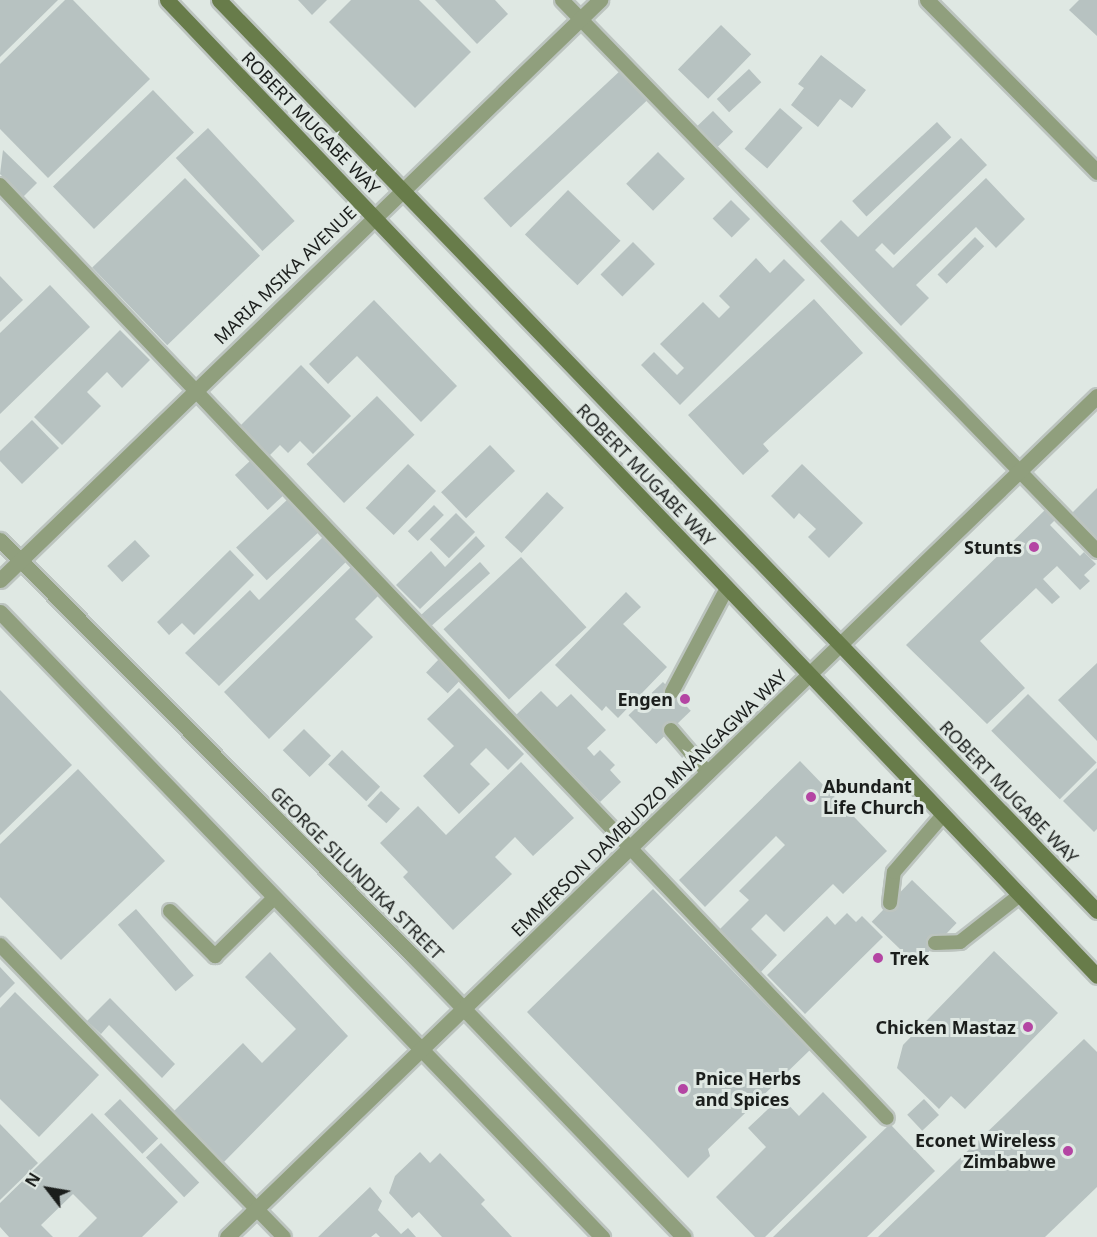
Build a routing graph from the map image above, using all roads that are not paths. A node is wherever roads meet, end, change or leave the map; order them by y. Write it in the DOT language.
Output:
graph roads {
  1 [pos="167,0"];
  2 [pos="219,0"];
  3 [pos="562,0"];
  4 [pos="600,0"];
  5 [pos="927,0"];
  6 [pos="580,19"];
  7 [pos="1097,172"];
  8 [pos="0,185"];
  9 [pos="401,189"];
  10 [pos="373,216"];
  11 [pos="196,389"];
  12 [pos="1097,396"];
  13 [pos="1020,471"];
  14 [pos="0,540"];
  15 [pos="1097,551"];
  16 [pos="20,561"];
  17 [pos="0,580"];
  18 [pos="727,588"];
  19 [pos="0,612"];
  20 [pos="841,645"];
  21 [pos="810,674"];
  22 [pos="672,692"];
  23 [pos="671,730"];
  24 [pos="708,773"];
  25 [pos="943,814"];
  26 [pos="630,849"];
  27 [pos="1020,895"];
  28 [pos="274,898"];
  29 [pos="890,903"];
  30 [pos="170,911"];
  31 [pos="1097,911"];
  32 [pos="935,944"];
  33 [pos="0,945"];
  34 [pos="1097,976"];
  35 [pos="464,1009"];
  36 [pos="422,1050"];
  37 [pos="887,1118"];
  38 [pos="257,1208"];
  39 [pos="227,1237"];
  40 [pos="284,1237"];
  41 [pos="602,1237"];
  42 [pos="683,1237"];
  1 -- 10 [label="main road, ROBERT MUGABE WAY"];
  2 -- 9 [label="main road, ROBERT MUGABE WAY"];
  3 -- 6 [label="lane"];
  4 -- 6 [label="street, MARIA MSIKA AVENUE"];
  5 -- 7 [label="street"];
  6 -- 9 [label="street, MARIA MSIKA AVENUE"];
  6 -- 13 [label="lane"];
  8 -- 11 [label="lane"];
  9 -- 10 [label="street, MARIA MSIKA AVENUE"];
  9 -- 20 [label="main road, ROBERT MUGABE WAY"];
  10 -- 11 [label="street, MARIA MSIKA AVENUE"];
  10 -- 18 [label="main road, ROBERT MUGABE WAY"];
  11 -- 16 [label="street, MARIA MSIKA AVENUE"];
  11 -- 26 [label="lane"];
  12 -- 13 [label="street, EMMERSON DAMBUDZO MNANGAGWA WAY"];
  13 -- 15 [label="lane"];
  13 -- 20 [label="street, EMMERSON DAMBUDZO MNANGAGWA WAY"];
  14 -- 16 [label="street, GEORGE SILUNDIKA STREET"];
  16 -- 17 [label="street, MARIA MSIKA AVENUE"];
  16 -- 35 [label="street, GEORGE SILUNDIKA STREET"];
  18 -- 21 [label="main road, ROBERT MUGABE WAY"];
  18 -- 22 [label="lane"];
  19 -- 28 [label="street"];
  20 -- 21 [label="street, EMMERSON DAMBUDZO MNANGAGWA WAY"];
  20 -- 31 [label="main road, ROBERT MUGABE WAY"];
  21 -- 24 [label="street, EMMERSON DAMBUDZO MNANGAGWA WAY"];
  21 -- 25 [label="main road, ROBERT MUGABE WAY"];
  23 -- 24 [label="lane"];
  24 -- 26 [label="street, EMMERSON DAMBUDZO MNANGAGWA WAY"];
  25 -- 27 [label="main road, ROBERT MUGABE WAY"];
  25 -- 29 [label="lane"];
  26 -- 35 [label="street, EMMERSON DAMBUDZO MNANGAGWA WAY"];
  26 -- 37 [label="lane"];
  27 -- 32 [label="lane"];
  27 -- 34 [label="main road, ROBERT MUGABE WAY"];
  28 -- 30 [label="lane"];
  28 -- 36 [label="street"];
  33 -- 38 [label="lane"];
  35 -- 36 [label="street, EMMERSON DAMBUDZO MNANGAGWA WAY"];
  35 -- 42 [label="street, GEORGE SILUNDIKA STREET"];
  36 -- 38 [label="street, EMMERSON DAMBUDZO MNANGAGWA WAY"];
  36 -- 41 [label="street"];
  38 -- 39 [label="street, EMMERSON DAMBUDZO MNANGAGWA WAY"];
  38 -- 40 [label="lane"];
}
